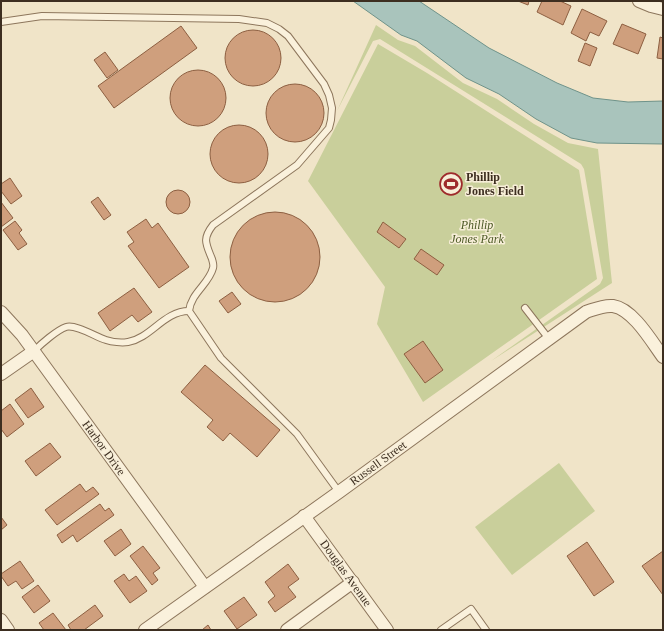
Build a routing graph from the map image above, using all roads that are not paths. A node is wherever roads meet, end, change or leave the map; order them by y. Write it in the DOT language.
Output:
graph roads {
  1 [pos="639,1"];
  2 [pos="663,8"];
  3 [pos="1,22"];
  4 [pos="525,308"];
  5 [pos="189,310"];
  6 [pos="1,312"];
  7 [pos="549,339"];
  8 [pos="34,351"];
  9 [pos="663,358"];
  10 [pos="1,374"];
  11 [pos="339,492"];
  12 [pos="304,516"];
  13 [pos="353,582"];
  14 [pos="205,587"];
  15 [pos="1,620"];
  16 [pos="8,630"];
  17 [pos="145,630"];
  18 [pos="287,630"];
  19 [pos="387,630"];
  20 [pos="441,630"];
  21 [pos="486,630"];
  1 -- 2 [label="street"];
  3 -- 5 [label="lane"];
  4 -- 7 [label="lane"];
  5 -- 8 [label="lane"];
  5 -- 11 [label="lane"];
  6 -- 8 [label="street, Harbor Drive"];
  7 -- 9 [label="street, Russell Street"];
  7 -- 11 [label="street, Russell Street"];
  8 -- 10 [label="street"];
  8 -- 14 [label="street, Harbor Drive"];
  11 -- 12 [label="street, Russell Street"];
  12 -- 13 [label="street, Douglas Avenue"];
  12 -- 14 [label="street, Russell Street"];
  13 -- 18 [label="street"];
  13 -- 19 [label="street, Douglas Avenue"];
  14 -- 17 [label="street, Russell Street"];
  15 -- 16 [label="street"];
  20 -- 21 [label="lane"];
}
